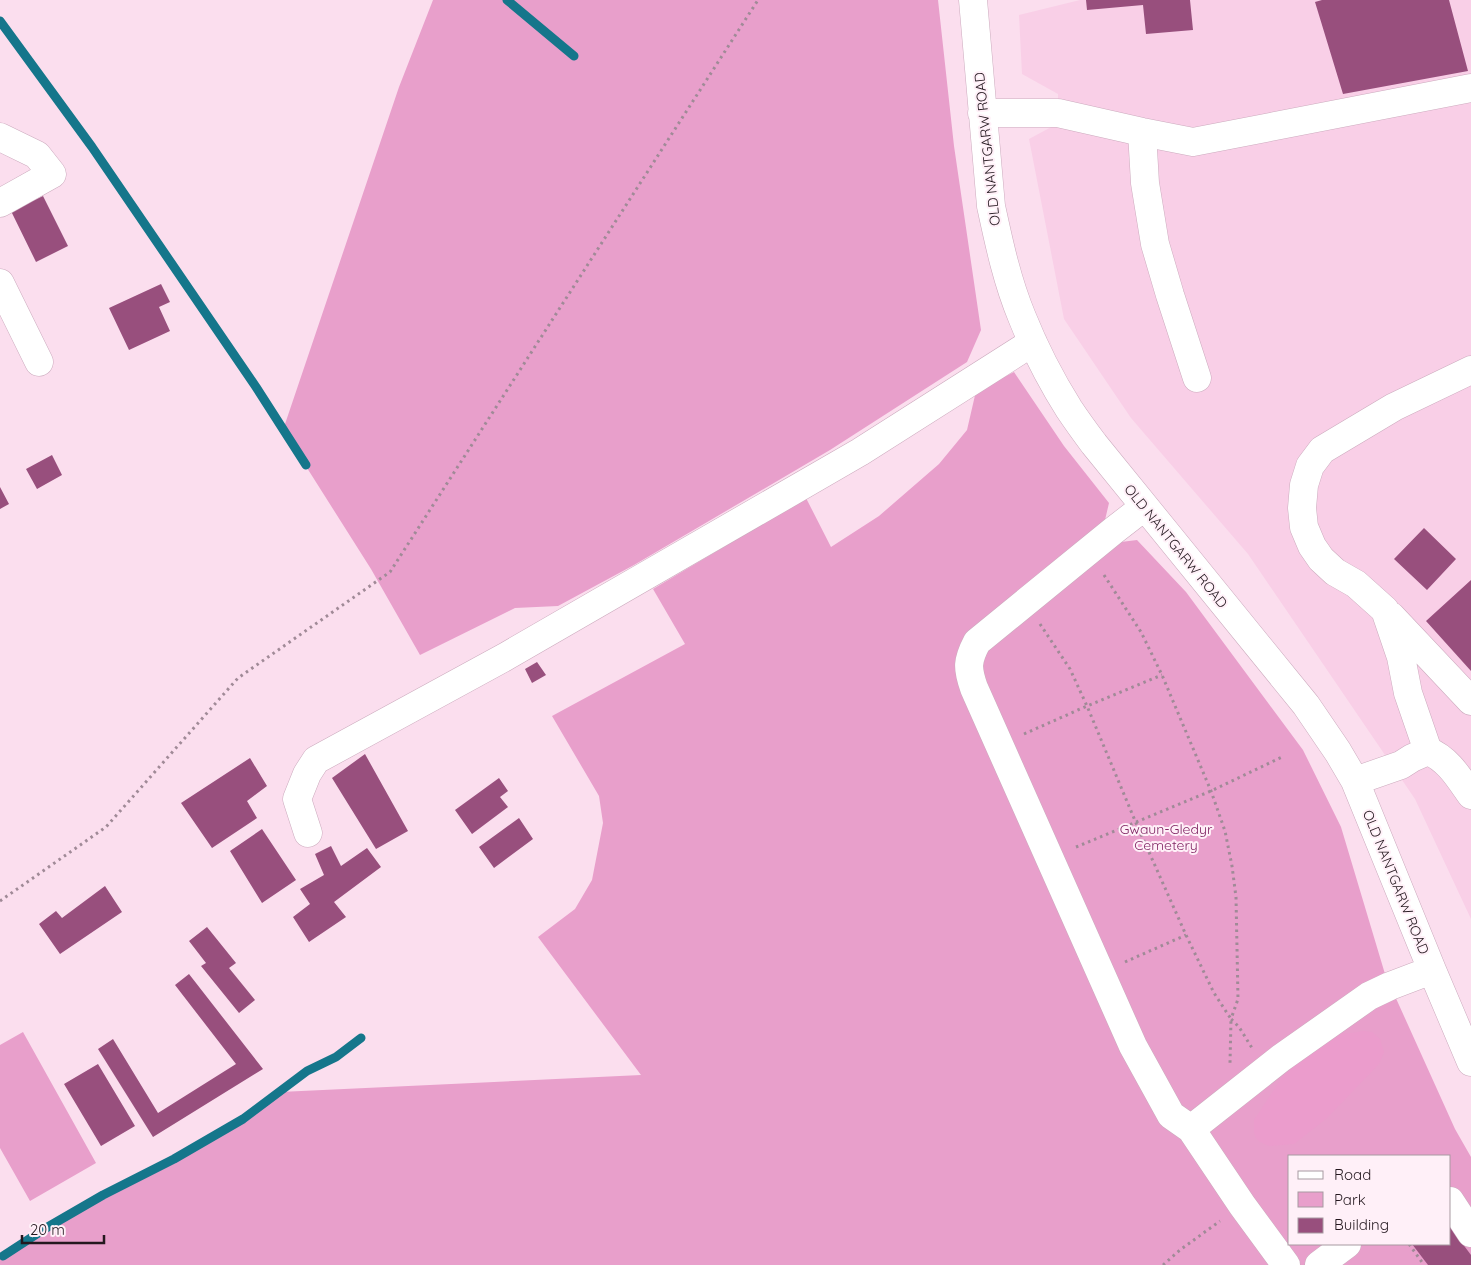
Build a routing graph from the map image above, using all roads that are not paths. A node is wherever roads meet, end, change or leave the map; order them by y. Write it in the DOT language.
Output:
graph roads {
  1 [pos="973,0"];
  2 [pos="1471,88"];
  3 [pos="982,113"];
  4 [pos="1142,132"];
  5 [pos="0,137"];
  6 [pos="0,203"];
  7 [pos="0,283"];
  8 [pos="1033,342"];
  9 [pos="39,362"];
  10 [pos="1471,370"];
  11 [pos="1196,378"];
  12 [pos="1144,507"];
  13 [pos="1385,610"];
  14 [pos="1471,701"];
  15 [pos="1428,750"];
  16 [pos="1355,781"];
  17 [pos="1471,795"];
  18 [pos="308,833"];
  19 [pos="1432,970"];
  20 [pos="1471,1062"];
  21 [pos="1191,1129"];
  22 [pos="1451,1202"];
  23 [pos="1471,1232"];
  24 [pos="1346,1245"];
  25 [pos="1286,1265"];
  26 [pos="1319,1265"];
  1 -- 3 [label="street, OLD NANTGARW ROAD"];
  2 -- 4 [label="street"];
  3 -- 4 [label="street"];
  3 -- 8 [label="street, OLD NANTGARW ROAD"];
  4 -- 11 [label="street"];
  5 -- 6 [label="street"];
  7 -- 9 [label="street"];
  8 -- 12 [label="street, OLD NANTGARW ROAD"];
  8 -- 18 [label="street"];
  10 -- 13 [label="street"];
  12 -- 16 [label="street, OLD NANTGARW ROAD"];
  12 -- 21 [label="street"];
  13 -- 14 [label="street"];
  13 -- 15 [label="street"];
  15 -- 16 [label="street"];
  15 -- 17 [label="street"];
  16 -- 19 [label="street, OLD NANTGARW ROAD"];
  19 -- 20 [label="street, OLD NANTGARW ROAD"];
  19 -- 21 [label="street"];
  21 -- 25 [label="street"];
  22 -- 23 [label="street"];
  24 -- 26 [label="street"];
}
